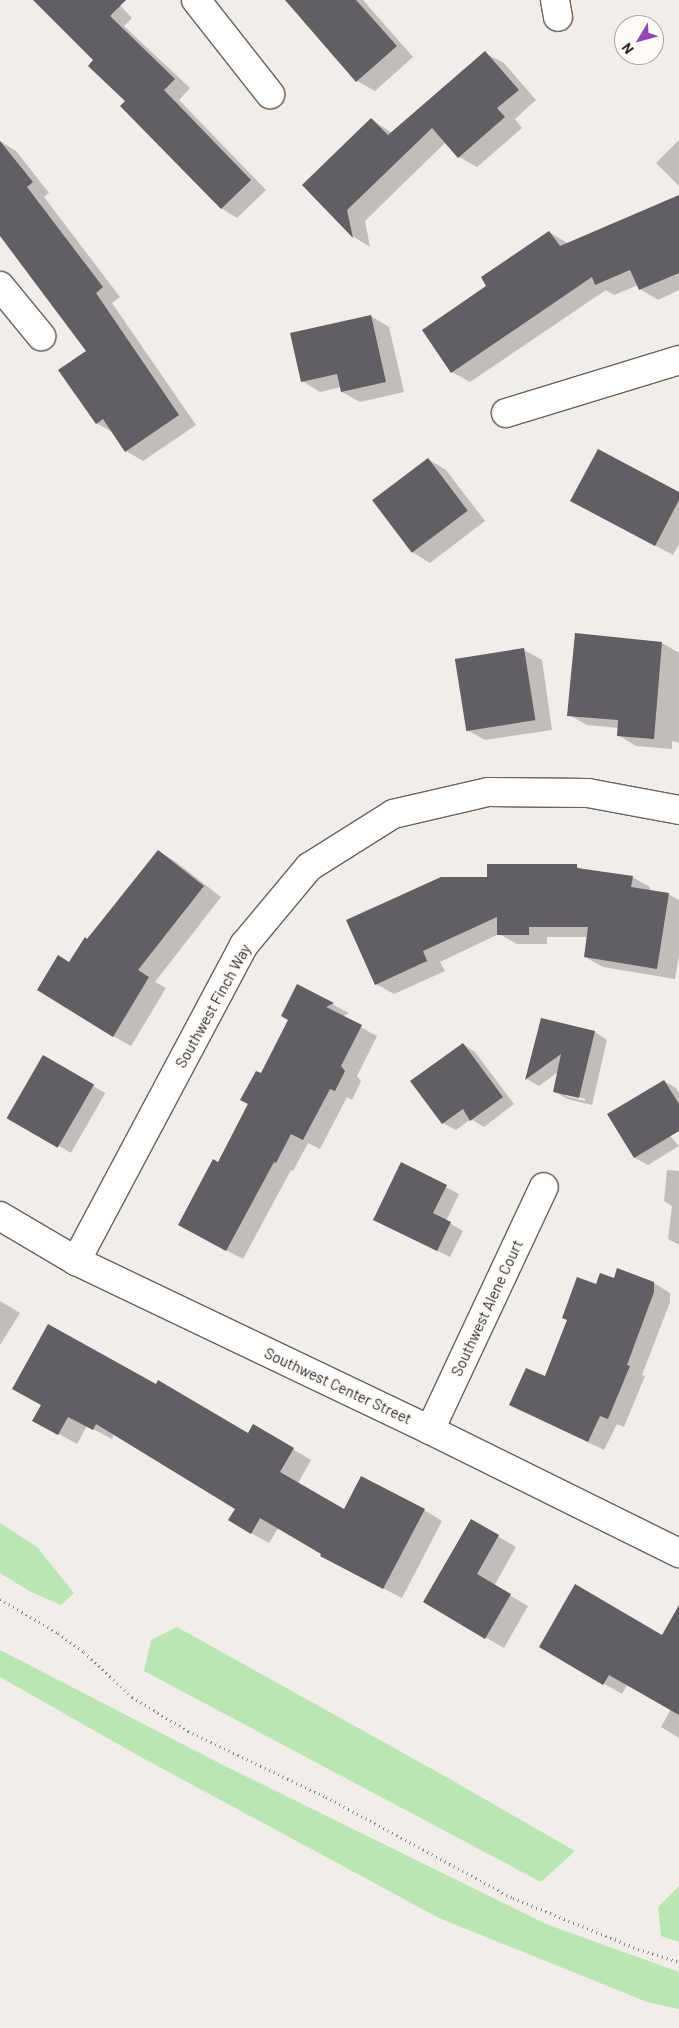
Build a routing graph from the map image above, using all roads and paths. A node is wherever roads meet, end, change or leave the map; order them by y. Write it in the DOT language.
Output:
graph roads {
  1 [pos="196,0"];
  2 [pos="270,94"];
  3 [pos="0,286"];
  4 [pos="41,336"];
  5 [pos="679,360"];
  6 [pos="506,413"];
  7 [pos="679,810"];
  8 [pos="544,1187"];
  9 [pos="0,1216"];
  10 [pos="76,1261"];
  11 [pos="430,1430"];
  12 [pos="679,1553"];
  13 [pos="0,1598"];
  14 [pos="679,1962"];
  1 -- 2 [label="street"];
  3 -- 4 [label="street"];
  5 -- 6 [label="street"];
  7 -- 10 [label="street, Southwest Finch Way"];
  8 -- 11 [label="street, Southwest Alene Court"];
  9 -- 10 [label="street, Southwest Center Street"];
  10 -- 11 [label="street, Southwest Center Street"];
  11 -- 12 [label="street, Southwest Center Street"];
  13 -- 14 [label="path"];
}
